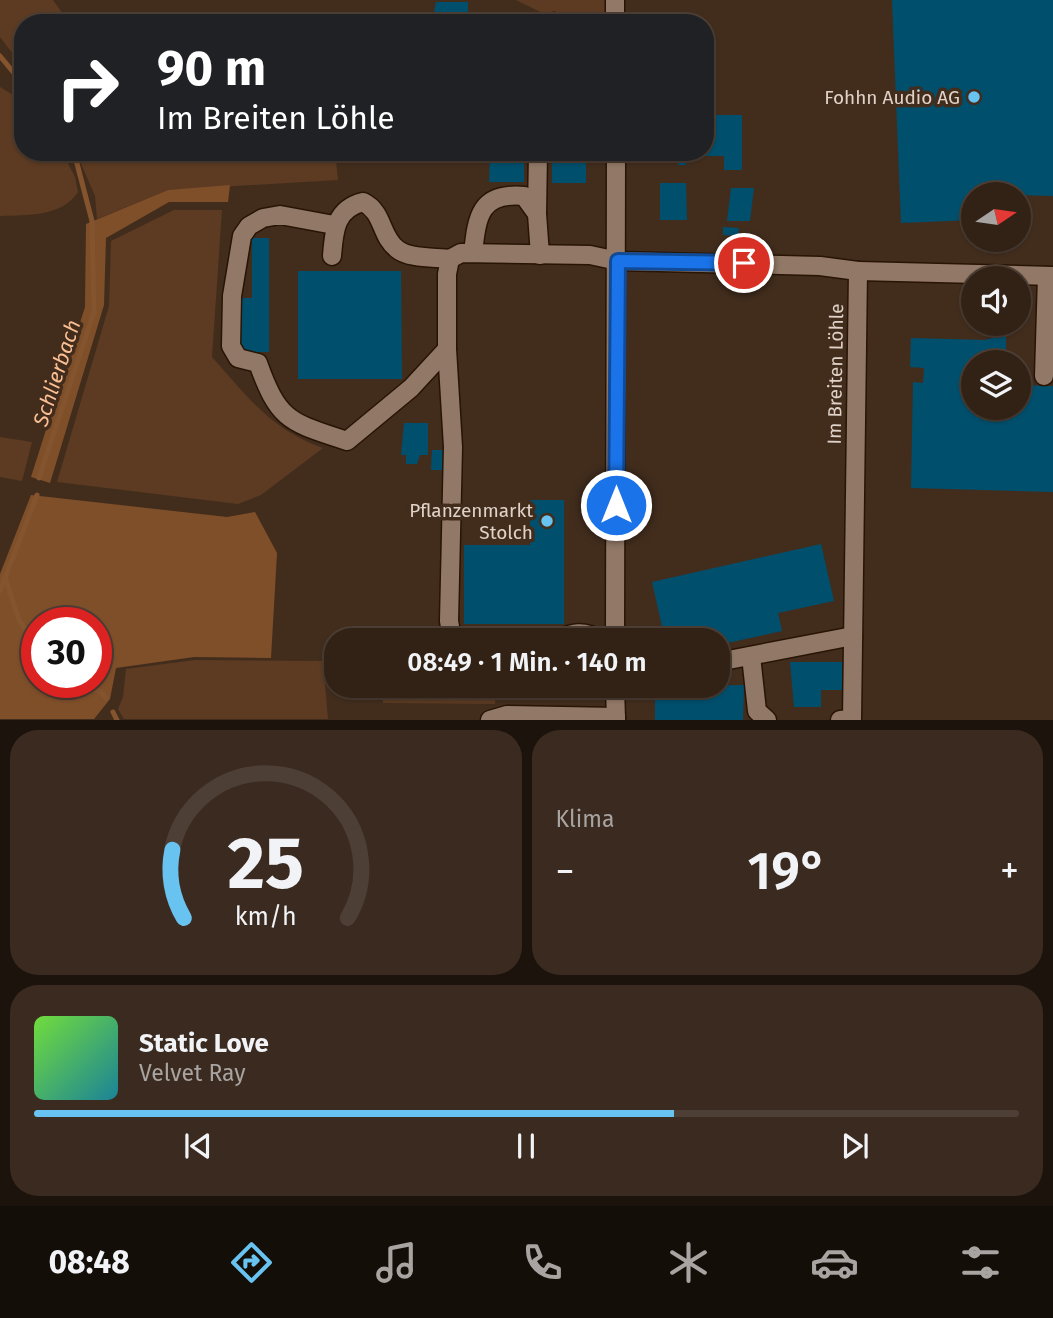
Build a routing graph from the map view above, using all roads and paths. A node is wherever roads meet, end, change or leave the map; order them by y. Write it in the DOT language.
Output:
graph roads {
  1 [pos="538,161"];
  2 [pos="616,161"];
  3 [pos="537,214"];
  4 [pos="334,225"];
  5 [pos="473,253"];
  6 [pos="540,255"];
  7 [pos="332,256"];
  8 [pos="450,259"];
  9 [pos="618,261"];
  10 [pos="858,271"];
  11 [pos="1050,276"];
  12 [pos="447,349"];
  13 [pos="1044,376"];
  14 [pos="450,628"];
  15 [pos="615,628"];
  16 [pos="853,636"];
  17 [pos="751,656"];
  18 [pos="730,660"];
  19 [pos="615,698"];
  20 [pos="616,718"];
  21 [pos="490,719"];
  22 [pos="767,719"];
  23 [pos="840,719"];
  24 [pos="852,719"];
  1 -- 3 [label="street"];
  2 -- 9 [label="street"];
  3 -- 5 [label="street"];
  3 -- 6 [label="street"];
  4 -- 7 [label="street"];
  4 -- 8 [label="street"];
  4 -- 12 [label="street"];
  5 -- 6 [label="street"];
  5 -- 8 [label="street"];
  6 -- 9 [label="street"];
  8 -- 12 [label="street"];
  9 -- 10 [label="street"];
  9 -- 15 [label="street"];
  10 -- 11 [label="street"];
  10 -- 16 [label="street, Im Breiten Löhle"];
  11 -- 13 [label="street"];
  12 -- 14 [label="street"];
  16 -- 17 [label="street"];
  16 -- 24 [label="street, Im Breiten Löhle"];
  17 -- 18 [label="street"];
  17 -- 22 [label="street"];
  19 -- 20 [label="street"];
  20 -- 21 [label="street"];
  23 -- 24 [label="street"];
}
